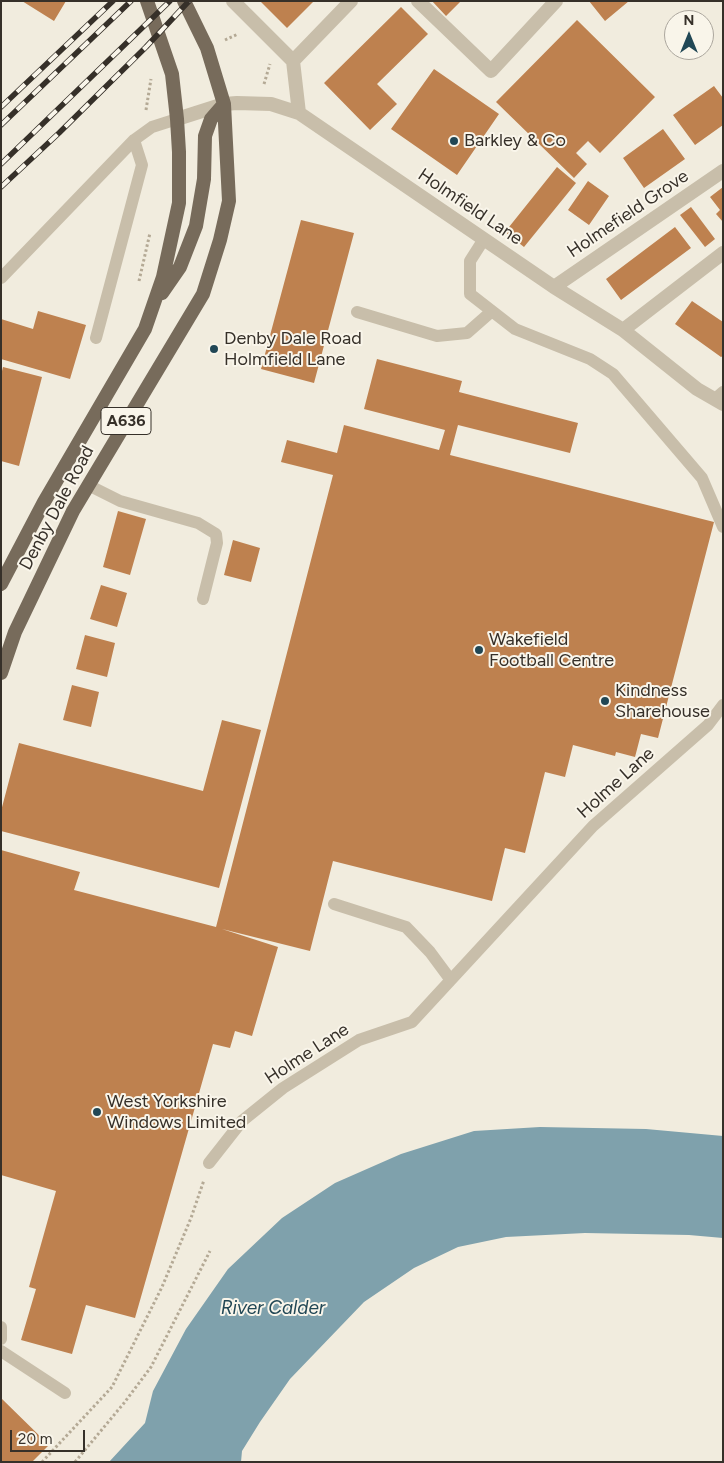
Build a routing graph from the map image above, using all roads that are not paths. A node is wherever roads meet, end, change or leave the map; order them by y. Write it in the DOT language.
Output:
graph roads {
  1 [pos="147,1"];
  2 [pos="184,1"];
  3 [pos="234,1"];
  4 [pos="351,1"];
  5 [pos="418,1"];
  6 [pos="556,1"];
  7 [pos="293,61"];
  8 [pos="224,104"];
  9 [pos="299,113"];
  10 [pos="177,119"];
  11 [pos="138,136"];
  12 [pos="723,171"];
  13 [pos="484,239"];
  14 [pos="723,253"];
  15 [pos="1,278"];
  16 [pos="554,287"];
  17 [pos="155,304"];
  18 [pos="492,311"];
  19 [pos="357,312"];
  20 [pos="623,330"];
  21 [pos="96,338"];
  22 [pos="720,398"];
  23 [pos="88,485"];
  24 [pos="723,527"];
  25 [pos="1,584"];
  26 [pos="203,599"];
  27 [pos="1,673"];
  28 [pos="723,705"];
  29 [pos="334,904"];
  30 [pos="450,979"];
  31 [pos="209,1163"];
  32 [pos="1,1327"];
  33 [pos="1,1339"];
  34 [pos="1,1351"];
  35 [pos="65,1393"];
  1 -- 10 [label="main road, Denby Dale Road / A636"];
  2 -- 8 [label="main road, Denby Dale Road / A636"];
  3 -- 7 [label="street"];
  4 -- 7 [label="street"];
  5 -- 6 [label="street"];
  7 -- 9 [label="street"];
  8 -- 9 [label="street, Holmfield Lane"];
  8 -- 10 [label="street, Holmfield Lane"];
  8 -- 17 [label="main road, A636"];
  8 -- 23 [label="main road, Denby Dale Road / A636"];
  9 -- 13 [label="street, Holmfield Lane"];
  10 -- 11 [label="lane"];
  10 -- 17 [label="main road, Denby Dale Road / A636"];
  11 -- 15 [label="lane"];
  11 -- 21 [label="lane"];
  12 -- 16 [label="street, Holmefield Grove"];
  13 -- 16 [label="street, Holmfield Lane"];
  13 -- 18 [label="lane"];
  14 -- 20 [label="street"];
  16 -- 20 [label="street, Holmfield Lane"];
  17 -- 25 [label="main road, Denby Dale Road / A636"];
  18 -- 19 [label="lane"];
  18 -- 24 [label="lane"];
  20 -- 22 [label="street, Holmfield Lane"];
  23 -- 26 [label="lane"];
  23 -- 27 [label="main road, Denby Dale Road / A636"];
  28 -- 30 [label="lane, Holme Lane"];
  29 -- 30 [label="lane"];
  30 -- 31 [label="lane, Holme Lane"];
  32 -- 33 [label="lane"];
  34 -- 35 [label="lane"];
}
